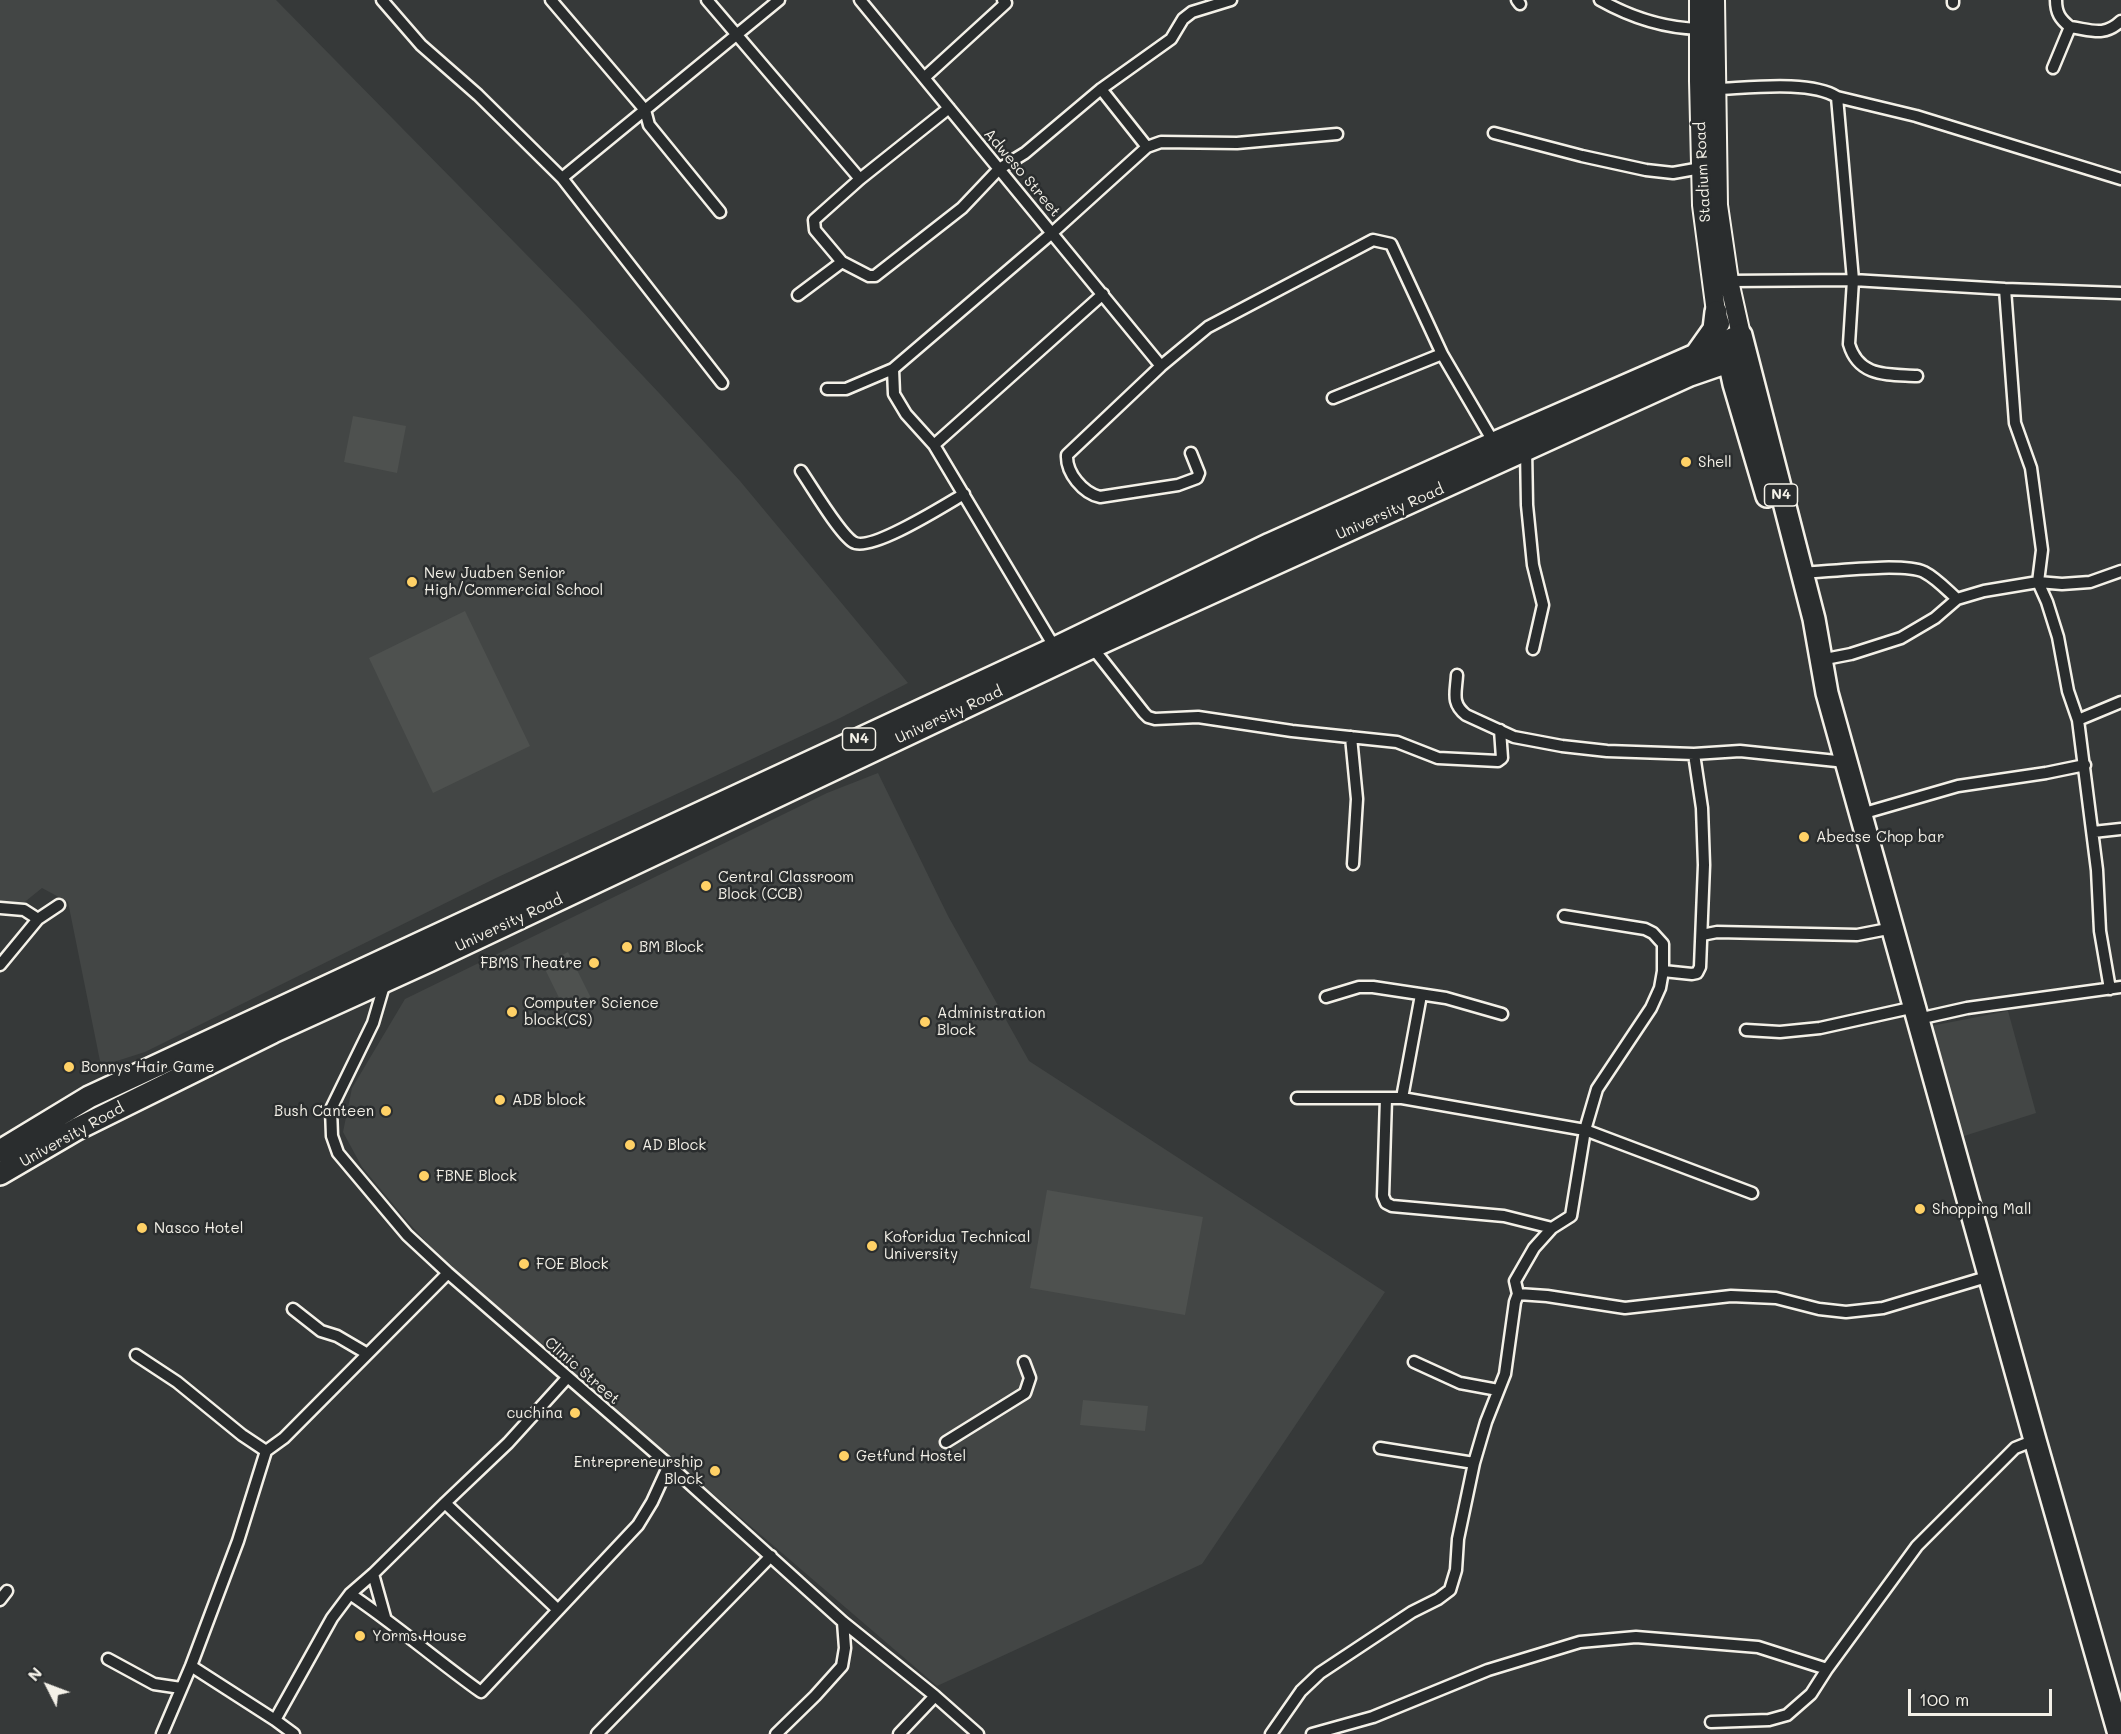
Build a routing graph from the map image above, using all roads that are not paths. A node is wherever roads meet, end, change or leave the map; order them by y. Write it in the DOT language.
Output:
graph roads {
  1 [pos="382,0"];
  2 [pos="551,0"];
  3 [pos="707,0"];
  4 [pos="779,0"];
  5 [pos="860,0"];
  6 [pos="1231,0"];
  7 [pos="1600,0"];
  8 [pos="1699,0"];
  9 [pos="1715,0"];
  10 [pos="2056,0"];
  11 [pos="1006,1"];
  12 [pos="2121,21"];
  13 [pos="2070,27"];
  14 [pos="1699,29"];
  15 [pos="738,36"];
  16 [pos="2053,68"];
  17 [pos="925,77"];
  18 [pos="1101,89"];
  19 [pos="1715,89"];
  20 [pos="1837,97"];
  21 [pos="949,108"];
  22 [pos="645,110"];
  23 [pos="1494,133"];
  24 [pos="1336,134"];
  25 [pos="1147,147"];
  26 [pos="1701,168"];
  27 [pos="999,169"];
  28 [pos="562,178"];
  29 [pos="861,179"];
  30 [pos="2121,179"];
  31 [pos="720,212"];
  32 [pos="1052,233"];
  33 [pos="842,262"];
  34 [pos="1853,280"];
  35 [pos="1729,281"];
  36 [pos="2005,289"];
  37 [pos="2121,293"];
  38 [pos="1103,294"];
  39 [pos="798,295"];
  40 [pos="1716,312"];
  41 [pos="1735,348"];
  42 [pos="1442,354"];
  43 [pos="1695,355"];
  44 [pos="1161,366"];
  45 [pos="893,369"];
  46 [pos="1690,375"];
  47 [pos="1917,376"];
  48 [pos="722,383"];
  49 [pos="1734,384"];
  50 [pos="827,389"];
  51 [pos="1333,398"];
  52 [pos="1494,443"];
  53 [pos="934,445"];
  54 [pos="1526,449"];
  55 [pos="1191,453"];
  56 [pos="801,471"];
  57 [pos="964,494"];
  58 [pos="2121,571"];
  59 [pos="1801,573"];
  60 [pos="2038,582"];
  61 [pos="1957,599"];
  62 [pos="1092,647"];
  63 [pos="1055,648"];
  64 [pos="1533,649"];
  65 [pos="1819,658"];
  66 [pos="1457,675"];
  67 [pos="2121,702"];
  68 [pos="2078,720"];
  69 [pos="1500,730"];
  70 [pos="1351,737"];
  71 [pos="1694,754"];
  72 [pos="1846,762"];
  73 [pos="2085,765"];
  74 [pos="1861,814"];
  75 [pos="2121,829"];
  76 [pos="2093,832"];
  77 [pos="1353,864"];
  78 [pos="59,905"];
  79 [pos="0,908"];
  80 [pos="1564,916"];
  81 [pos="38,919"];
  82 [pos="1893,928"];
  83 [pos="1702,935"];
  84 [pos="389,958"];
  85 [pos="0,965"];
  86 [pos="1663,971"];
  87 [pos="385,980"];
  88 [pos="2116,988"];
  89 [pos="1420,995"];
  90 [pos="1326,997"];
  91 [pos="1917,1013"];
  92 [pos="1502,1014"];
  93 [pos="1746,1030"];
  94 [pos="1297,1098"];
  95 [pos="1386,1098"];
  96 [pos="1402,1098"];
  97 [pos="1585,1130"];
  98 [pos="0,1151"];
  99 [pos="0,1174"];
  100 [pos="1752,1193"];
  101 [pos="1552,1228"];
  102 [pos="448,1273"];
  103 [pos="1990,1276"];
  104 [pos="1518,1293"];
  105 [pos="293,1309"];
  106 [pos="366,1353"];
  107 [pos="136,1355"];
  108 [pos="1024,1362"];
  109 [pos="1414,1362"];
  110 [pos="567,1378"];
  111 [pos="1498,1390"];
  112 [pos="2035,1440"];
  113 [pos="946,1442"];
  114 [pos="1380,1448"];
  115 [pos="267,1451"];
  116 [pos="1473,1463"];
  117 [pos="669,1465"];
  118 [pos="445,1503"];
  119 [pos="771,1556"];
  120 [pos="373,1575"];
  121 [pos="350,1594"];
  122 [pos="557,1609"];
  123 [pos="385,1617"];
  124 [pos="843,1622"];
  125 [pos="108,1659"];
  126 [pos="191,1666"];
  127 [pos="1827,1669"];
  128 [pos="181,1688"];
  129 [pos="935,1696"];
  130 [pos="2115,1699"];
  131 [pos="275,1720"];
  132 [pos="1712,1722"];
  133 [pos="162,1734"];
  134 [pos="294,1734"];
  135 [pos="597,1734"];
  136 [pos="776,1734"];
  137 [pos="899,1734"];
  138 [pos="978,1734"];
  139 [pos="1271,1734"];
  140 [pos="1312,1734"];
  141 [pos="2119,1734"];
  1 -- 28 [label="street"];
  2 -- 22 [label="street"];
  3 -- 15 [label="street"];
  4 -- 15 [label="street"];
  5 -- 17 [label="street, Adweso Street"];
  6 -- 18 [label="street"];
  7 -- 14 [label="street"];
  8 -- 14 [label="main road, Stadium Road"];
  9 -- 19 [label="main road, Stadium Road"];
  10 -- 13 [label="street"];
  11 -- 17 [label="street"];
  12 -- 13 [label="street"];
  13 -- 16 [label="street"];
  14 -- 26 [label="main road, Stadium Road"];
  15 -- 22 [label="street"];
  15 -- 29 [label="street"];
  17 -- 21 [label="street, Adweso Street"];
  18 -- 25 [label="street"];
  18 -- 27 [label="street"];
  19 -- 20 [label="street"];
  19 -- 35 [label="main road, Stadium Road"];
  20 -- 30 [label="street"];
  20 -- 34 [label="street"];
  21 -- 27 [label="street, Adweso Street"];
  21 -- 29 [label="street"];
  22 -- 28 [label="street"];
  22 -- 31 [label="street"];
  23 -- 26 [label="street"];
  24 -- 25 [label="street"];
  25 -- 32 [label="street"];
  26 -- 40 [label="main road, Stadium Road"];
  27 -- 32 [label="street, Adweso Street"];
  27 -- 33 [label="street"];
  28 -- 48 [label="street"];
  29 -- 33 [label="street"];
  32 -- 38 [label="street, Adweso Street"];
  32 -- 45 [label="street"];
  33 -- 39 [label="street"];
  34 -- 35 [label="street"];
  34 -- 36 [label="street"];
  34 -- 47 [label="street"];
  35 -- 41 [label="main road, Stadium Road"];
  36 -- 37 [label="street"];
  36 -- 60 [label="street"];
  38 -- 44 [label="street, Adweso Street"];
  38 -- 53 [label="street"];
  40 -- 41 [label="main road, Stadium Road"];
  40 -- 43 [label="highway"];
  41 -- 43 [label="highway, University Road / N4"];
  41 -- 46 [label="highway, University Road / N4"];
  41 -- 49 [label="highway, N4"];
  41 -- 59 [label="highway, N4"];
  42 -- 44 [label="street"];
  42 -- 51 [label="street"];
  42 -- 52 [label="street"];
  43 -- 52 [label="highway, University Road / N4"];
  44 -- 55 [label="street"];
  45 -- 50 [label="street"];
  45 -- 53 [label="street"];
  46 -- 49 [label="highway"];
  46 -- 54 [label="highway, University Road / N4"];
  49 -- 65 [label="highway, N4"];
  52 -- 63 [label="highway, University Road / N4"];
  53 -- 57 [label="street"];
  54 -- 62 [label="highway, University Road / N4"];
  54 -- 64 [label="street"];
  56 -- 57 [label="street"];
  57 -- 63 [label="street"];
  58 -- 60 [label="street"];
  59 -- 61 [label="street"];
  59 -- 65 [label="highway, N4"];
  60 -- 61 [label="street"];
  60 -- 68 [label="street"];
  61 -- 65 [label="street"];
  62 -- 70 [label="street"];
  62 -- 87 [label="highway, University Road / N4"];
  63 -- 84 [label="highway, University Road / N4"];
  65 -- 72 [label="highway, N4"];
  66 -- 69 [label="street"];
  67 -- 68 [label="street"];
  68 -- 73 [label="street"];
  69 -- 70 [label="street"];
  69 -- 71 [label="street"];
  70 -- 77 [label="street"];
  71 -- 72 [label="street"];
  71 -- 83 [label="street"];
  72 -- 74 [label="highway, N4"];
  73 -- 74 [label="street"];
  73 -- 76 [label="street"];
  74 -- 82 [label="highway, N4"];
  75 -- 76 [label="street"];
  76 -- 88 [label="street"];
  78 -- 81 [label="street"];
  79 -- 81 [label="street"];
  80 -- 86 [label="street"];
  81 -- 85 [label="street"];
  82 -- 83 [label="street"];
  82 -- 91 [label="highway, N4"];
  83 -- 86 [label="street"];
  84 -- 87 [label="street, Clinic Street"];
  84 -- 98 [label="highway, University Road / N4"];
  86 -- 97 [label="street"];
  87 -- 99 [label="highway, University Road / N4"];
  87 -- 102 [label="street, Clinic Street"];
  88 -- 91 [label="street"];
  89 -- 90 [label="street"];
  89 -- 92 [label="street"];
  89 -- 96 [label="street"];
  91 -- 93 [label="street"];
  91 -- 103 [label="highway, N4"];
  94 -- 95 [label="street"];
  95 -- 96 [label="street"];
  95 -- 101 [label="street"];
  96 -- 97 [label="street"];
  97 -- 100 [label="street"];
  97 -- 101 [label="street"];
  101 -- 104 [label="street"];
  102 -- 106 [label="street"];
  102 -- 110 [label="street, Clinic Street"];
  103 -- 104 [label="street"];
  103 -- 112 [label="highway, N4"];
  104 -- 111 [label="street"];
  105 -- 106 [label="street"];
  106 -- 115 [label="street"];
  107 -- 115 [label="street"];
  108 -- 113 [label="street"];
  109 -- 111 [label="street"];
  110 -- 117 [label="street, Clinic Street"];
  110 -- 118 [label="street"];
  111 -- 116 [label="street"];
  112 -- 127 [label="street"];
  112 -- 130 [label="highway, N4"];
  114 -- 116 [label="street"];
  115 -- 126 [label="street"];
  116 -- 139 [label="street"];
  117 -- 119 [label="street, Clinic Street"];
  117 -- 122 [label="street"];
  118 -- 120 [label="street"];
  118 -- 122 [label="street"];
  119 -- 124 [label="street, Clinic Street"];
  119 -- 135 [label="street"];
  120 -- 121 [label="street"];
  120 -- 123 [label="street"];
  121 -- 123 [label="street"];
  121 -- 131 [label="street"];
  122 -- 123 [label="street"];
  124 -- 129 [label="street, Clinic Street"];
  124 -- 136 [label="street"];
  125 -- 128 [label="street"];
  126 -- 128 [label="street"];
  126 -- 131 [label="street"];
  127 -- 132 [label="street"];
  127 -- 140 [label="street"];
  128 -- 133 [label="street"];
  129 -- 137 [label="street"];
  129 -- 138 [label="street, Clinic Street"];
  130 -- 141 [label="highway, N4"];
  131 -- 134 [label="street"];
}
